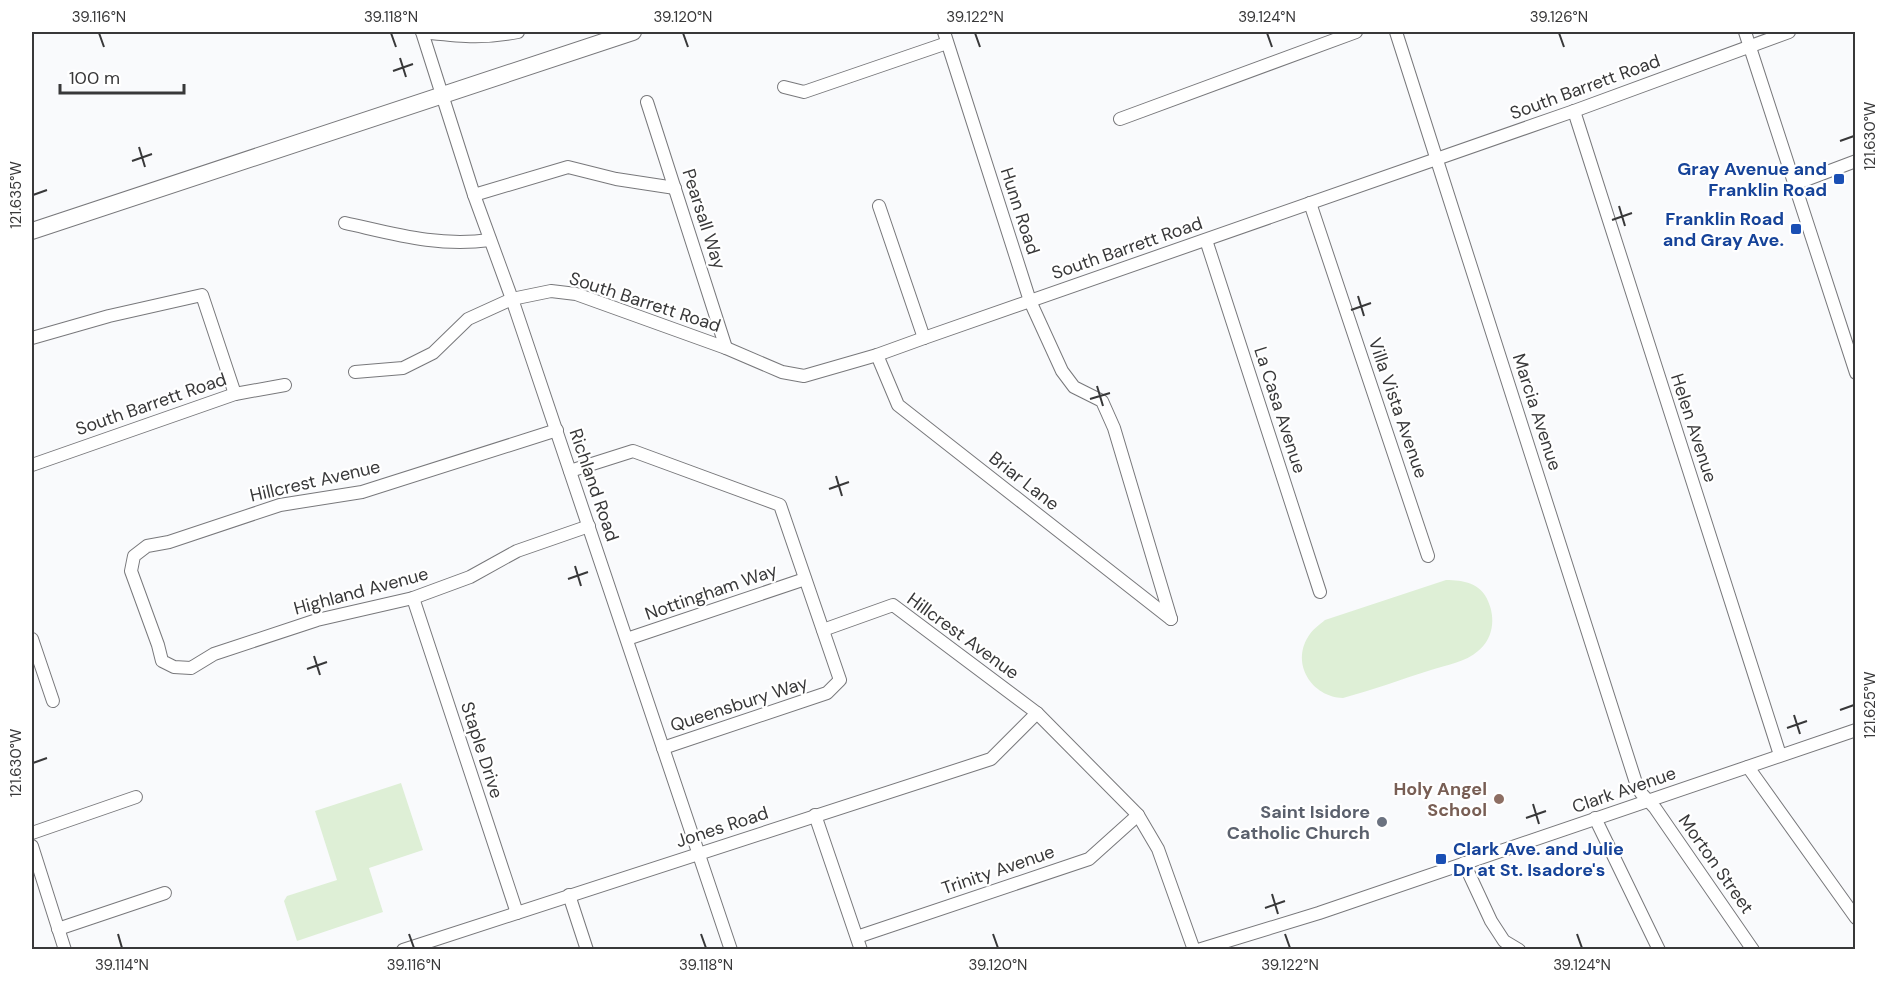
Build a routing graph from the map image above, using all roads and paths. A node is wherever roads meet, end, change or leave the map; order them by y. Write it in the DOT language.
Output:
graph roads {
  1 [pos="422,32"];
  2 [pos="518,32"];
  3 [pos="633,32"];
  4 [pos="1356,32"];
  5 [pos="1396,32"];
  6 [pos="1745,32"];
  7 [pos="1789,32"];
  8 [pos="946,37"];
  9 [pos="1750,46"];
  10 [pos="784,87"];
  11 [pos="444,95"];
  12 [pos="647,102"];
  13 [pos="1574,111"];
  14 [pos="1120,119"];
  15 [pos="1437,159"];
  16 [pos="1856,161"];
  17 [pos="1795,184"];
  18 [pos="675,188"];
  19 [pos="474,195"];
  20 [pos="1310,203"];
  21 [pos="879,206"];
  22 [pos="345,223"];
  23 [pos="32,231"];
  24 [pos="490,240"];
  25 [pos="1206,240"];
  26 [pos="512,299"];
  27 [pos="1030,301"];
  28 [pos="924,338"];
  29 [pos="32,339"];
  30 [pos="1852,347"];
  31 [pos="726,348"];
  32 [pos="877,355"];
  33 [pos="354,372"];
  34 [pos="1856,373"];
  35 [pos="285,385"];
  36 [pos="235,394"];
  37 [pos="557,430"];
  38 [pos="32,465"];
  39 [pos="570,471"];
  40 [pos="589,526"];
  41 [pos="1428,556"];
  42 [pos="806,579"];
  43 [pos="1320,592"];
  44 [pos="413,598"];
  45 [pos="1171,619"];
  46 [pos="823,630"];
  47 [pos="32,639"];
  48 [pos="627,639"];
  49 [pos="174,667"];
  50 [pos="53,701"];
  51 [pos="1037,713"];
  52 [pos="1855,731"];
  53 [pos="663,748"];
  54 [pos="1780,755"];
  55 [pos="1748,766"];
  56 [pos="136,797"];
  57 [pos="1648,800"];
  58 [pos="815,815"];
  59 [pos="1137,815"];
  60 [pos="1595,818"];
  61 [pos="32,833"];
  62 [pos="32,846"];
  63 [pos="699,853"];
  64 [pos="1464,863"];
  65 [pos="165,893"];
  66 [pos="569,895"];
  67 [pos="518,913"];
  68 [pos="1856,918"];
  69 [pos="58,929"];
  70 [pos="443,943"];
  71 [pos="859,943"];
  72 [pos="65,950"];
  73 [pos="403,950"];
  74 [pos="587,950"];
  75 [pos="731,950"];
  76 [pos="1196,950"];
  77 [pos="1519,950"];
  78 [pos="1659,950"];
  79 [pos="1753,950"];
  1 -- 2 [label="street"];
  1 -- 11 [label="street, Richland Road"];
  3 -- 11 [label="highway"];
  4 -- 14 [label="street"];
  5 -- 15 [label="street, Marcia Avenue"];
  6 -- 9 [label="street"];
  7 -- 9 [label="street, South Barrett Road"];
  8 -- 10 [label="street"];
  8 -- 27 [label="street, Hunn Road"];
  9 -- 13 [label="street, South Barrett Road"];
  9 -- 17 [label="street"];
  11 -- 19 [label="street, Richland Road"];
  11 -- 23 [label="highway"];
  12 -- 18 [label="street, Pearsall Way"];
  13 -- 15 [label="street, South Barrett Road"];
  13 -- 54 [label="street, Helen Avenue"];
  15 -- 20 [label="street, South Barrett Road"];
  15 -- 57 [label="street, Marcia Avenue"];
  16 -- 17 [label="street"];
  17 -- 30 [label="street"];
  18 -- 19 [label="street"];
  18 -- 31 [label="street, Pearsall Way"];
  19 -- 24 [label="street, Richland Road"];
  20 -- 25 [label="street, South Barrett Road"];
  20 -- 41 [label="street, Villa Vista Avenue"];
  21 -- 28 [label="street"];
  22 -- 24 [label="street"];
  24 -- 26 [label="street, Richland Road"];
  25 -- 27 [label="street, South Barrett Road"];
  25 -- 43 [label="street, La Casa Avenue"];
  26 -- 31 [label="street, South Barrett Road"];
  26 -- 33 [label="street, South Barrett Road"];
  26 -- 37 [label="street, Richland Road"];
  27 -- 28 [label="street, South Barrett Road"];
  27 -- 45 [label="street, Hunn Road"];
  28 -- 32 [label="street, South Barrett Road"];
  29 -- 36 [label="street"];
  30 -- 34 [label="street"];
  31 -- 32 [label="street, South Barrett Road"];
  32 -- 45 [label="street, Briar Lane"];
  35 -- 36 [label="street, South Barrett Road"];
  36 -- 38 [label="street, South Barrett Road"];
  37 -- 39 [label="street, Richland Road"];
  37 -- 49 [label="street, Hillcrest Avenue"];
  39 -- 40 [label="street, Richland Road"];
  39 -- 42 [label="street"];
  40 -- 44 [label="street, Highland Avenue"];
  40 -- 48 [label="street, Richland Road"];
  42 -- 46 [label="street"];
  42 -- 48 [label="street, Nottingham Way"];
  44 -- 49 [label="street, Highland Avenue"];
  44 -- 67 [label="street, Staple Drive"];
  46 -- 51 [label="street, Hillcrest Avenue"];
  46 -- 53 [label="street, Queensbury Way"];
  47 -- 50 [label="street"];
  48 -- 53 [label="street, Richland Road"];
  51 -- 58 [label="street, Jones Road"];
  51 -- 59 [label="street, Hillcrest Avenue"];
  52 -- 54 [label="street, Clark Avenue"];
  53 -- 63 [label="street, Richland Road"];
  54 -- 55 [label="street, Clark Avenue"];
  55 -- 57 [label="street, Clark Avenue"];
  55 -- 68 [label="street"];
  56 -- 61 [label="street"];
  57 -- 60 [label="street, Clark Avenue"];
  57 -- 79 [label="street, Morton Street"];
  58 -- 63 [label="street, Jones Road"];
  58 -- 71 [label="street"];
  59 -- 71 [label="street, Trinity Avenue"];
  59 -- 76 [label="street, Hillcrest Avenue"];
  60 -- 64 [label="street, Clark Avenue"];
  60 -- 78 [label="street"];
  62 -- 69 [label="street"];
  63 -- 66 [label="street, Jones Road"];
  63 -- 75 [label="street, Richland Road"];
  64 -- 76 [label="street, Clark Avenue"];
  64 -- 77 [label="street"];
  65 -- 69 [label="street"];
  66 -- 67 [label="street, Jones Road"];
  66 -- 74 [label="street"];
  67 -- 70 [label="street, Jones Road"];
  69 -- 72 [label="street"];
  70 -- 73 [label="street, Jones Road"];
}
